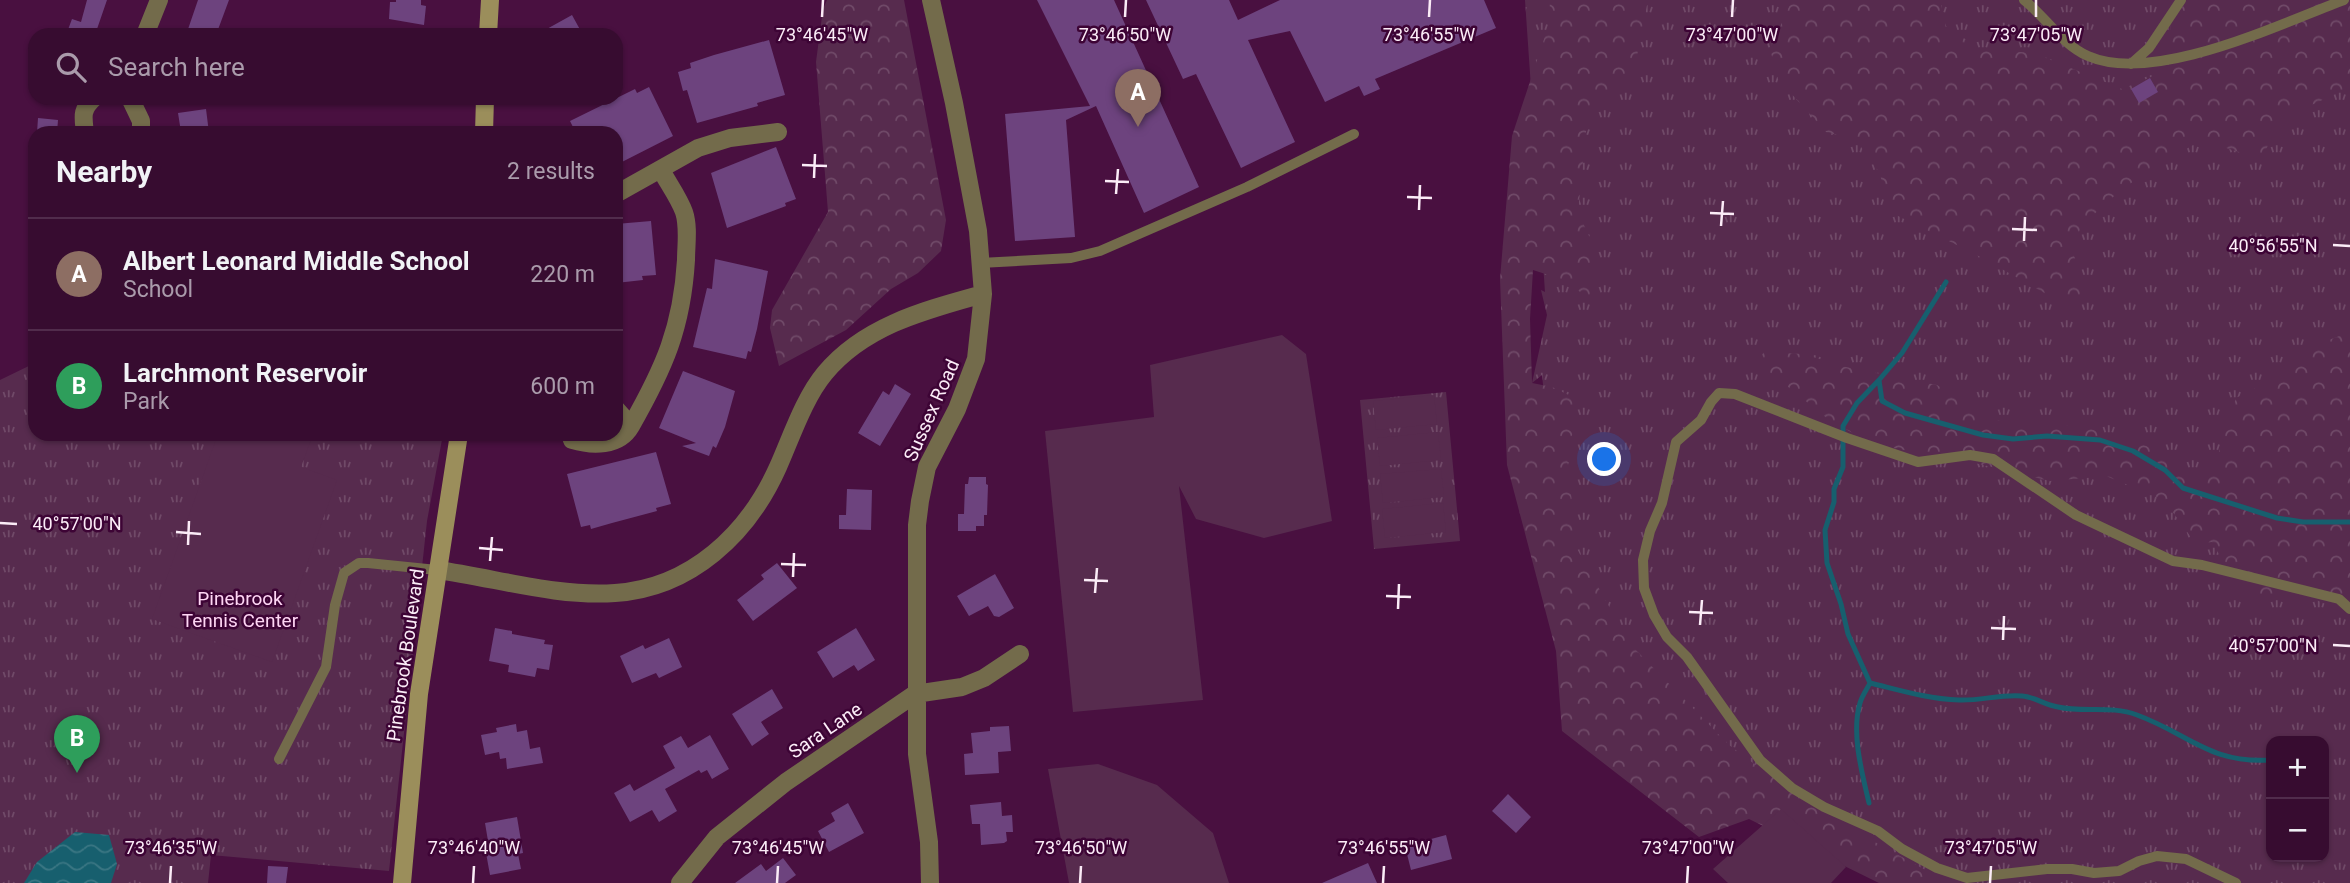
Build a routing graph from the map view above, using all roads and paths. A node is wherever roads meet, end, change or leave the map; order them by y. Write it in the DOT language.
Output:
graph roads {
  1 [pos="159,0"];
  2 [pos="490,0"];
  3 [pos="931,0"];
  4 [pos="2024,0"];
  5 [pos="2181,0"];
  6 [pos="2344,0"];
  7 [pos="148,28"];
  8 [pos="488,28"];
  9 [pos="2131,64"];
  10 [pos="86,105"];
  11 [pos="133,105"];
  12 [pos="485,105"];
  13 [pos="84,126"];
  14 [pos="141,126"];
  15 [pos="484,126"];
  16 [pos="778,132"];
  17 [pos="1354,134"];
  18 [pos="661,170"];
  19 [pos="623,190"];
  20 [pos="980,263"];
  21 [pos="983,294"];
  22 [pos="623,417"];
  23 [pos="631,426"];
  24 [pos="623,434"];
  25 [pos="458,441"];
  26 [pos="576,441"];
  27 [pos="610,441"];
  28 [pos="437,570"];
  29 [pos="2350,609"];
  30 [pos="1020,654"];
  31 [pos="915,694"];
  32 [pos="279,758"];
  33 [pos="402,883"];
  34 [pos="680,883"];
  35 [pos="930,883"];
  36 [pos="2236,883"];
  1 -- 7 [label="street"];
  2 -- 8 [label="street"];
  3 -- 20 [label="street, Sussex Road"];
  4 -- 9 [label="lane"];
  5 -- 9 [label="lane"];
  6 -- 9 [label="lane"];
  10 -- 13 [label="street"];
  11 -- 14 [label="street"];
  12 -- 15 [label="street"];
  16 -- 18 [label="street"];
  17 -- 20 [label="lane"];
  18 -- 19 [label="street"];
  18 -- 23 [label="street"];
  20 -- 21 [label="street, Sussex Road"];
  21 -- 28 [label="street"];
  21 -- 31 [label="street, Sussex Road"];
  22 -- 23 [label="street"];
  23 -- 24 [label="street"];
  25 -- 28 [label="street, Pinebrook Boulevard"];
  26 -- 27 [label="street"];
  28 -- 32 [label="lane"];
  28 -- 33 [label="street, Pinebrook Boulevard"];
  29 -- 36 [label="lane"];
  30 -- 31 [label="street, Sara Lane"];
  31 -- 34 [label="street, Sara Lane"];
  31 -- 35 [label="street, Sussex Road"];
}
